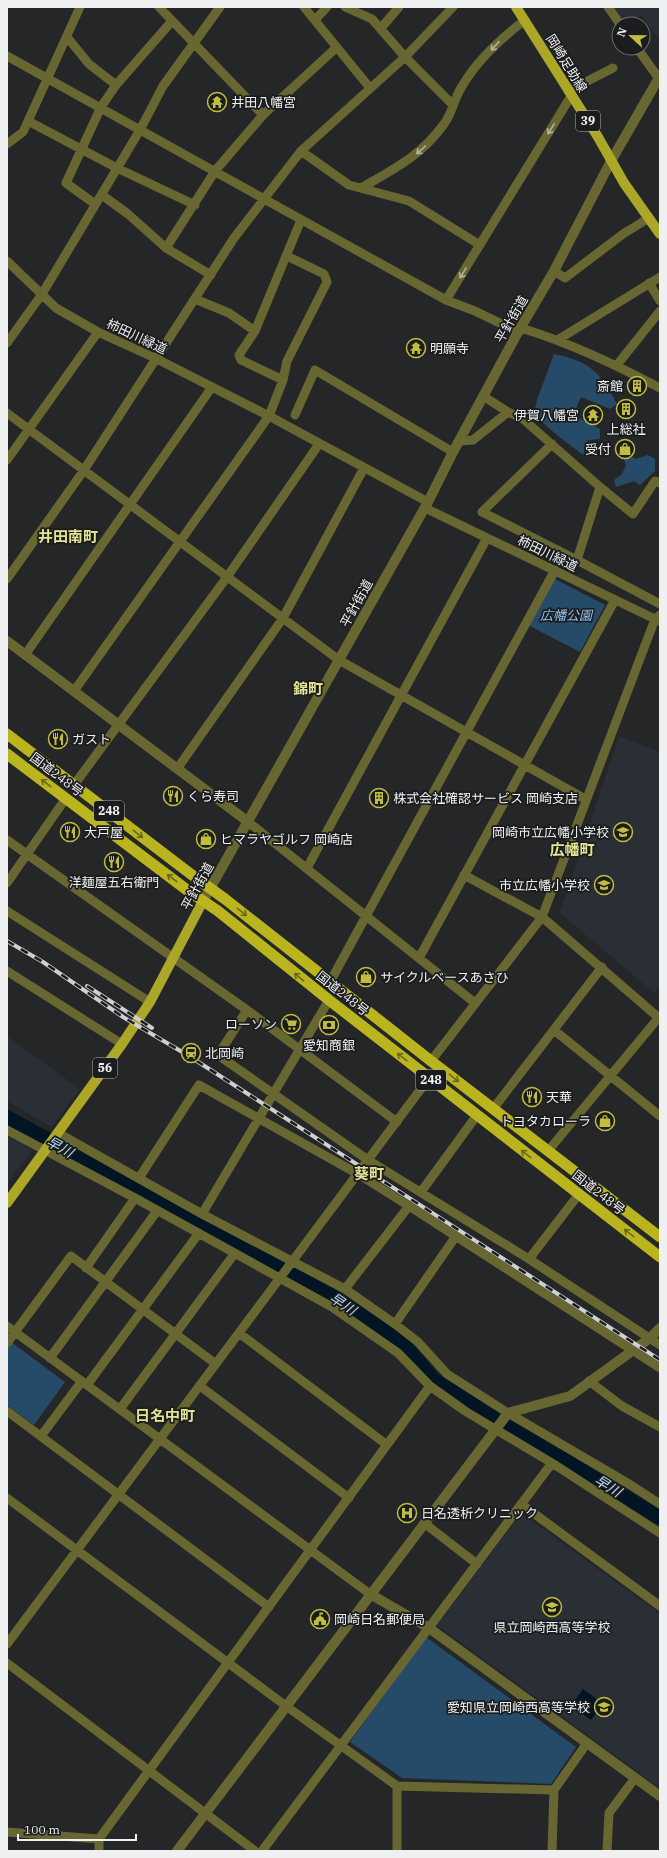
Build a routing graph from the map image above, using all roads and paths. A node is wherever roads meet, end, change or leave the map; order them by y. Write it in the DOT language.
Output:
graph roads {
  1 [pos="80,7"];
  2 [pos="159,7"];
  3 [pos="220,7"];
  4 [pos="304,7"];
  5 [pos="327,7"];
  6 [pos="345,7"];
  7 [pos="399,7"];
  8 [pos="453,7"];
  9 [pos="516,7"];
  10 [pos="608,7"];
  11 [pos="614,16"];
  12 [pos="315,20"];
  13 [pos="525,20"];
  14 [pos="172,21"];
  15 [pos="381,28"];
  16 [pos="67,37"];
  17 [pos="193,44"];
  18 [pos="337,47"];
  19 [pos="7,56"];
  20 [pos="643,56"];
  21 [pos="405,57"];
  22 [pos="613,68"];
  23 [pos="48,78"];
  24 [pos="660,78"];
  25 [pos="116,85"];
  26 [pos="370,88"];
  27 [pos="570,94"];
  28 [pos="453,104"];
  29 [pos="101,107"];
  30 [pos="263,115"];
  31 [pos="28,121"];
  32 [pos="140,130"];
  33 [pos="7,144"];
  34 [pos="83,149"];
  35 [pos="301,152"];
  36 [pos="611,161"];
  37 [pos="117,168"];
  38 [pos="215,171"];
  39 [pos="361,188"];
  40 [pos="102,195"];
  41 [pos="264,199"];
  42 [pos="95,204"];
  43 [pos="195,204"];
  44 [pos="649,218"];
  45 [pos="301,220"];
  46 [pos="660,234"];
  47 [pos="480,245"];
  48 [pos="166,248"];
  49 [pos="287,256"];
  50 [pos="7,261"];
  51 [pos="554,271"];
  52 [pos="211,275"];
  53 [pos="660,277"];
  54 [pos="649,283"];
  55 [pos="42,294"];
  56 [pos="195,299"];
  57 [pos="446,300"];
  58 [pos="660,301"];
  59 [pos="660,311"];
  60 [pos="519,330"];
  61 [pos="255,331"];
  62 [pos="98,332"];
  63 [pos="558,339"];
  64 [pos="7,343"];
  65 [pos="157,359"];
  66 [pos="617,365"];
  67 [pos="283,380"];
  68 [pos="212,387"];
  69 [pos="660,388"];
  70 [pos="483,396"];
  71 [pos="508,412"];
  72 [pos="7,413"];
  73 [pos="295,415"];
  74 [pos="268,416"];
  75 [pos="28,429"];
  76 [pos="459,441"];
  77 [pos="319,444"];
  78 [pos="552,444"];
  79 [pos="453,452"];
  80 [pos="7,460"];
  81 [pos="364,468"];
  82 [pos="84,470"];
  83 [pos="660,483"];
  84 [pos="600,488"];
  85 [pos="130,504"];
  86 [pos="426,505"];
  87 [pos="487,538"];
  88 [pos="181,542"];
  89 [pos="577,560"];
  90 [pos="554,570"];
  91 [pos="227,577"];
  92 [pos="7,579"];
  93 [pos="615,600"];
  94 [pos="660,604"];
  95 [pos="283,618"];
  96 [pos="658,618"];
  97 [pos="7,641"];
  98 [pos="25,655"];
  99 [pos="339,660"];
  100 [pos="74,691"];
  101 [pos="401,695"];
  102 [pos="118,725"];
  103 [pos="467,732"];
  104 [pos="7,734"];
  105 [pos="7,754"];
  106 [pos="524,765"];
  107 [pos="177,769"];
  108 [pos="74,785"];
  109 [pos="66,798"];
  110 [pos="585,799"];
  111 [pos="247,822"];
  112 [pos="7,840"];
  113 [pos="26,855"];
  114 [pos="307,868"];
  115 [pos="464,875"];
  116 [pos="7,883"];
  117 [pos="210,889"];
  118 [pos="203,901"];
  119 [pos="7,911"];
  120 [pos="367,916"];
  121 [pos="542,917"];
  122 [pos="172,958"];
  123 [pos="419,958"];
  124 [pos="602,967"];
  125 [pos="7,970"];
  126 [pos="330,982"];
  127 [pos="329,1000"];
  128 [pos="150,1002"];
  129 [pos="475,1003"];
  130 [pos="247,1010"];
  131 [pos="659,1017"];
  132 [pos="554,1030"];
  133 [pos="122,1044"];
  134 [pos="300,1049"];
  135 [pos="432,1061"];
  136 [pos="610,1076"];
  137 [pos="429,1078"];
  138 [pos="274,1092"];
  139 [pos="493,1109"];
  140 [pos="659,1113"];
  141 [pos="477,1115"];
  142 [pos="258,1119"];
  143 [pos="397,1122"];
  144 [pos="7,1130"];
  145 [pos="58,1133"];
  146 [pos="45,1151"];
  147 [pos="548,1151"];
  148 [pos="368,1160"];
  149 [pos="358,1174"];
  150 [pos="140,1178"];
  151 [pos="420,1192"];
  152 [pos="579,1194"];
  153 [pos="135,1198"];
  154 [pos="7,1203"];
  155 [pos="409,1206"];
  156 [pos="157,1210"];
  157 [pos="202,1214"];
  158 [pos="199,1233"];
  159 [pos="456,1236"];
  160 [pos="660,1237"];
  161 [pos="235,1253"];
  162 [pos="660,1257"];
  163 [pos="529,1259"];
  164 [pos="292,1262"];
  165 [pos="86,1268"];
  166 [pos="279,1279"];
  167 [pos="106,1282"];
  168 [pos="345,1289"];
  169 [pos="142,1309"];
  170 [pos="395,1324"];
  171 [pos="7,1326"];
  172 [pos="660,1328"];
  173 [pos="15,1332"];
  174 [pos="239,1333"];
  175 [pos="176,1334"];
  176 [pos="650,1338"];
  177 [pos="7,1343"];
  178 [pos="660,1344"];
  179 [pos="633,1350"];
  180 [pos="50,1358"];
  181 [pos="216,1364"];
  182 [pos="660,1368"];
  183 [pos="589,1381"];
  184 [pos="84,1383"];
  185 [pos="200,1386"];
  186 [pos="430,1386"];
  187 [pos="120,1409"];
  188 [pos="7,1411"];
  189 [pos="508,1413"];
  190 [pos="660,1427"];
  191 [pos="495,1429"];
  192 [pos="40,1436"];
  193 [pos="160,1439"];
  194 [pos="387,1445"];
  195 [pos="552,1463"];
  196 [pos="119,1494"];
  197 [pos="7,1498"];
  198 [pos="349,1498"];
  199 [pos="521,1504"];
  200 [pos="660,1504"];
  201 [pos="424,1523"];
  202 [pos="660,1533"];
  203 [pos="77,1550"];
  204 [pos="310,1550"];
  205 [pos="477,1564"];
  206 [pos="370,1594"];
  207 [pos="269,1606"];
  208 [pos="660,1606"];
  209 [pos="429,1628"];
  210 [pos="7,1644"];
  211 [pos="7,1663"];
  212 [pos="228,1663"];
  213 [pos="286,1706"];
  214 [pos="587,1743"];
  215 [pos="341,1746"];
  216 [pos="149,1771"];
  217 [pos="635,1778"];
  218 [pos="397,1786"];
  219 [pos="554,1790"];
  220 [pos="660,1796"];
  221 [pos="205,1814"];
  222 [pos="7,1832"];
  223 [pos="99,1839"];
  224 [pos="99,1851"];
  225 [pos="177,1851"];
  226 [pos="255,1851"];
  227 [pos="262,1851"];
  228 [pos="397,1851"];
  229 [pos="552,1851"];
  230 [pos="607,1851"];
  1 -- 16 [label="street"];
  2 -- 14 [label="street"];
  3 -- 17 [label="street"];
  4 -- 12 [label="street"];
  5 -- 12 [label="street"];
  6 -- 15 [label="street"];
  7 -- 15 [label="street"];
  8 -- 21 [label="street"];
  9 -- 13 [label="main road, 岡崎足助線 / 39"];
  10 -- 11 [label="street"];
  12 -- 18 [label="street"];
  13 -- 27 [label="main road, 岡崎足助線 / 39"];
  13 -- 28 [label="street, one-way"];
  14 -- 17 [label="street"];
  14 -- 25 [label="street"];
  15 -- 21 [label="street"];
  16 -- 23 [label="street"];
  16 -- 25 [label="street"];
  17 -- 30 [label="street"];
  17 -- 32 [label="street"];
  18 -- 26 [label="street"];
  18 -- 30 [label="street"];
  19 -- 23 [label="street"];
  20 -- 24 [label="street"];
  21 -- 26 [label="street"];
  21 -- 28 [label="street"];
  22 -- 27 [label="street"];
  23 -- 29 [label="street"];
  23 -- 31 [label="street"];
  24 -- 36 [label="street, 平針街道"];
  25 -- 29 [label="street"];
  26 -- 35 [label="street"];
  27 -- 36 [label="main road, 岡崎足助線 / 39"];
  27 -- 47 [label="street, one-way"];
  28 -- 39 [label="street, one-way"];
  29 -- 32 [label="street"];
  29 -- 34 [label="street"];
  30 -- 38 [label="street"];
  31 -- 33 [label="street"];
  31 -- 34 [label="street"];
  32 -- 37 [label="street"];
  32 -- 38 [label="street"];
  34 -- 37 [label="street"];
  34 -- 42 [label="street"];
  35 -- 39 [label="street"];
  35 -- 41 [label="street"];
  36 -- 44 [label="main road, 岡崎足助線 / 39"];
  36 -- 51 [label="street, 平針街道"];
  37 -- 40 [label="street"];
  37 -- 43 [label="street"];
  38 -- 41 [label="street"];
  38 -- 43 [label="street"];
  39 -- 47 [label="street"];
  40 -- 42 [label="street"];
  40 -- 48 [label="street"];
  41 -- 45 [label="street"];
  41 -- 52 [label="street"];
  42 -- 55 [label="street"];
  43 -- 48 [label="street"];
  44 -- 46 [label="main road, 岡崎足助線 / 39"];
  44 -- 51 [label="street"];
  45 -- 49 [label="street"];
  45 -- 57 [label="street"];
  47 -- 57 [label="street, one-way"];
  48 -- 52 [label="street"];
  49 -- 61 [label="street"];
  49 -- 67 [label="street"];
  50 -- 55 [label="street, 柿田川緑道"];
  51 -- 60 [label="street, 平針街道"];
  52 -- 56 [label="street"];
  53 -- 54 [label="street"];
  54 -- 58 [label="street"];
  54 -- 63 [label="street"];
  55 -- 62 [label="street, 柿田川緑道"];
  55 -- 64 [label="street"];
  56 -- 61 [label="street"];
  56 -- 65 [label="street"];
  57 -- 60 [label="street"];
  59 -- 66 [label="street"];
  60 -- 63 [label="street"];
  60 -- 70 [label="street, 平針街道"];
  61 -- 67 [label="street"];
  62 -- 65 [label="street, 柿田川緑道"];
  62 -- 75 [label="street"];
  63 -- 66 [label="street"];
  65 -- 68 [label="street, 柿田川緑道"];
  65 -- 82 [label="street"];
  66 -- 69 [label="street"];
  67 -- 74 [label="street"];
  68 -- 74 [label="street, 柿田川緑道"];
  68 -- 85 [label="street"];
  70 -- 71 [label="street"];
  70 -- 76 [label="street, 平針街道"];
  71 -- 76 [label="street"];
  71 -- 78 [label="street"];
  72 -- 75 [label="street"];
  73 -- 79 [label="street"];
  74 -- 77 [label="street, 柿田川緑道"];
  74 -- 88 [label="street"];
  75 -- 80 [label="street"];
  75 -- 82 [label="street"];
  76 -- 79 [label="street, 平針街道"];
  77 -- 81 [label="street, 柿田川緑道"];
  77 -- 91 [label="street"];
  78 -- 84 [label="street"];
  78 -- 89 [label="street"];
  79 -- 86 [label="street, 平針街道"];
  81 -- 86 [label="street, 柿田川緑道"];
  81 -- 95 [label="street"];
  82 -- 85 [label="street"];
  82 -- 92 [label="street"];
  83 -- 84 [label="street"];
  84 -- 89 [label="street"];
  85 -- 88 [label="street"];
  85 -- 98 [label="street"];
  86 -- 87 [label="street, 柿田川緑道"];
  86 -- 99 [label="street, 平針街道"];
  87 -- 90 [label="street, 柿田川緑道"];
  87 -- 101 [label="street"];
  88 -- 91 [label="street"];
  88 -- 100 [label="street"];
  89 -- 94 [label="street"];
  90 -- 93 [label="street, 柿田川緑道"];
  90 -- 103 [label="street"];
  91 -- 95 [label="street"];
  91 -- 102 [label="street"];
  93 -- 96 [label="street, 柿田川緑道"];
  93 -- 106 [label="street"];
  95 -- 99 [label="street"];
  95 -- 107 [label="street"];
  96 -- 110 [label="street"];
  97 -- 98 [label="street"];
  98 -- 100 [label="street"];
  99 -- 101 [label="street"];
  99 -- 111 [label="street, 平針街道"];
  100 -- 102 [label="street"];
  101 -- 103 [label="street"];
  101 -- 114 [label="street"];
  102 -- 107 [label="street"];
  102 -- 108 [label="street"];
  103 -- 106 [label="street"];
  103 -- 120 [label="street"];
  104 -- 108 [label="highway, 国道248号 / 248"];
  109 -- 105 [label="highway, 国道248号 / 248, one-way"];
  106 -- 110 [label="street"];
  106 -- 115 [label="street"];
  107 -- 111 [label="street"];
  108 -- 117 [label="highway, 国道248号 / 248, one-way"];
  109 -- 113 [label="street"];
  118 -- 109 [label="highway, 国道248号 / 248, one-way"];
  110 -- 121 [label="street"];
  111 -- 114 [label="street"];
  111 -- 117 [label="street, 平針街道"];
  112 -- 113 [label="street"];
  113 -- 116 [label="street"];
  113 -- 122 [label="street"];
  114 -- 120 [label="street"];
  115 -- 121 [label="street"];
  115 -- 123 [label="street"];
  117 -- 118 [label="street, 平針街道"];
  117 -- 126 [label="highway, 国道248号 / 248, one-way"];
  118 -- 122 [label="main road, 平針街道 / 56"];
  127 -- 118 [label="highway, 国道248号 / 248, one-way"];
  119 -- 128 [label="street"];
  120 -- 123 [label="street"];
  120 -- 126 [label="street"];
  121 -- 124 [label="street"];
  121 -- 129 [label="street"];
  122 -- 128 [label="main road, 平針街道 / 56"];
  122 -- 130 [label="street"];
  123 -- 129 [label="street"];
  124 -- 131 [label="street"];
  124 -- 132 [label="street"];
  125 -- 133 [label="street"];
  126 -- 135 [label="highway, 国道248号 / 248"];
  127 -- 134 [label="street"];
  137 -- 127 [label="highway, 国道248号 / 248, one-way"];
  128 -- 133 [label="main road, 平針街道 / 56"];
  129 -- 135 [label="street"];
  130 -- 134 [label="street"];
  130 -- 138 [label="street"];
  131 -- 136 [label="street"];
  132 -- 136 [label="street"];
  132 -- 139 [label="street"];
  133 -- 145 [label="main road, 平針街道 / 56"];
  134 -- 138 [label="street"];
  134 -- 143 [label="street"];
  135 -- 139 [label="highway, 国道248号 / 248, one-way"];
  136 -- 140 [label="street"];
  136 -- 147 [label="street"];
  137 -- 141 [label="highway, 国道248号 / 248"];
  137 -- 143 [label="street"];
  138 -- 142 [label="street"];
  138 -- 148 [label="street"];
  139 -- 147 [label="highway, 国道248号 / 248"];
  141 -- 151 [label="street"];
  152 -- 141 [label="highway, 国道248号 / 248, one-way"];
  142 -- 149 [label="street"];
  142 -- 150 [label="street"];
  142 -- 157 [label="street"];
  143 -- 148 [label="street"];
  144 -- 146 [label="street"];
  145 -- 146 [label="main road, 56"];
  145 -- 150 [label="street"];
  146 -- 153 [label="street"];
  146 -- 154 [label="main road, 56"];
  147 -- 160 [label="highway, 国道248号 / 248"];
  148 -- 149 [label="street"];
  148 -- 151 [label="street"];
  149 -- 155 [label="street"];
  149 -- 164 [label="street"];
  150 -- 157 [label="street"];
  151 -- 163 [label="street"];
  162 -- 152 [label="highway, 国道248号 / 248, one-way"];
  152 -- 163 [label="street"];
  153 -- 156 [label="street"];
  153 -- 165 [label="street"];
  155 -- 159 [label="street"];
  155 -- 168 [label="street"];
  156 -- 158 [label="street"];
  156 -- 167 [label="street"];
  157 -- 164 [label="street"];
  158 -- 161 [label="street"];
  158 -- 169 [label="street"];
  159 -- 170 [label="street"];
  159 -- 179 [label="street"];
  161 -- 166 [label="street"];
  161 -- 175 [label="street"];
  163 -- 176 [label="street"];
  164 -- 166 [label="street"];
  164 -- 168 [label="street"];
  165 -- 167 [label="street"];
  165 -- 173 [label="street"];
  166 -- 174 [label="street"];
  166 -- 186 [label="street"];
  167 -- 169 [label="street"];
  167 -- 180 [label="street"];
  168 -- 170 [label="street"];
  169 -- 175 [label="street"];
  169 -- 184 [label="street"];
  170 -- 189 [label="street"];
  171 -- 173 [label="street"];
  172 -- 176 [label="street"];
  173 -- 177 [label="street"];
  173 -- 180 [label="street"];
  174 -- 181 [label="street"];
  174 -- 194 [label="street"];
  175 -- 181 [label="street"];
  175 -- 187 [label="street"];
  176 -- 178 [label="street"];
  176 -- 179 [label="street"];
  179 -- 182 [label="street"];
  179 -- 183 [label="street"];
  180 -- 184 [label="street"];
  181 -- 185 [label="street"];
  183 -- 189 [label="street"];
  183 -- 190 [label="street"];
  184 -- 187 [label="street"];
  184 -- 192 [label="street"];
  185 -- 193 [label="street"];
  185 -- 198 [label="street"];
  186 -- 191 [label="street"];
  186 -- 194 [label="street"];
  187 -- 193 [label="street"];
  188 -- 192 [label="street"];
  189 -- 191 [label="street"];
  189 -- 200 [label="street"];
  191 -- 195 [label="street"];
  191 -- 201 [label="street"];
  192 -- 196 [label="street"];
  193 -- 196 [label="street"];
  193 -- 204 [label="street"];
  194 -- 198 [label="street"];
  195 -- 199 [label="street"];
  195 -- 202 [label="street"];
  196 -- 203 [label="street"];
  196 -- 207 [label="street"];
  197 -- 203 [label="street"];
  198 -- 204 [label="street"];
  199 -- 205 [label="street"];
  199 -- 208 [label="street"];
  201 -- 205 [label="street"];
  201 -- 206 [label="street"];
  203 -- 210 [label="street"];
  203 -- 212 [label="street"];
  204 -- 206 [label="street"];
  204 -- 207 [label="street"];
  205 -- 209 [label="street"];
  206 -- 209 [label="street"];
  206 -- 213 [label="street"];
  207 -- 212 [label="street"];
  209 -- 214 [label="street"];
  209 -- 215 [label="street"];
  211 -- 216 [label="street"];
  212 -- 213 [label="street"];
  212 -- 216 [label="street"];
  213 -- 215 [label="street"];
  213 -- 221 [label="street"];
  214 -- 217 [label="street"];
  214 -- 219 [label="street"];
  215 -- 218 [label="street"];
  215 -- 227 [label="street"];
  216 -- 221 [label="street"];
  216 -- 223 [label="street"];
  217 -- 220 [label="street"];
  217 -- 230 [label="street"];
  218 -- 219 [label="street"];
  218 -- 228 [label="street"];
  219 -- 229 [label="street"];
  221 -- 225 [label="street"];
  221 -- 226 [label="street"];
  222 -- 223 [label="street"];
  223 -- 224 [label="street"];
}
